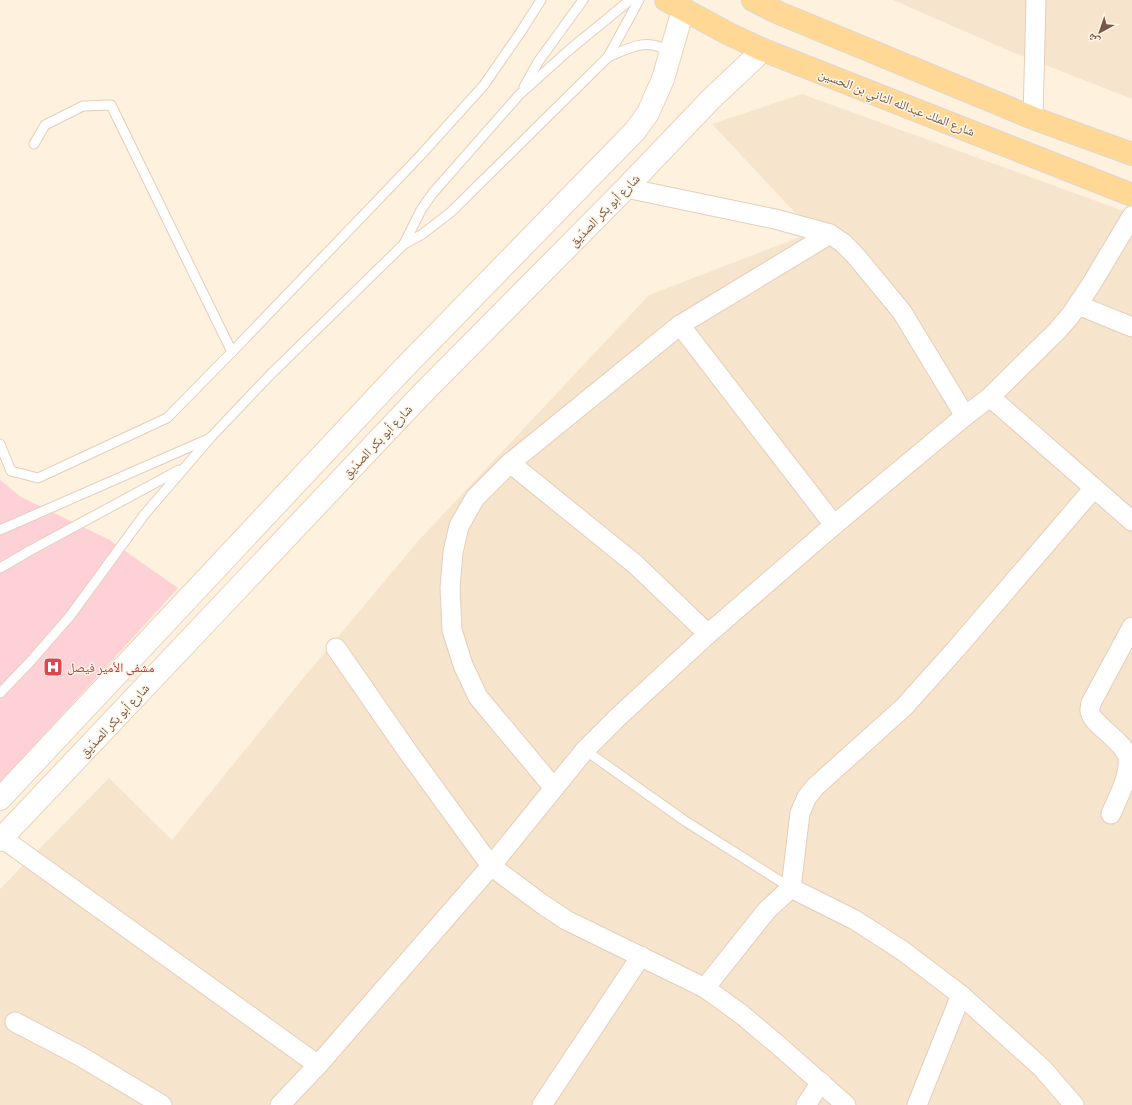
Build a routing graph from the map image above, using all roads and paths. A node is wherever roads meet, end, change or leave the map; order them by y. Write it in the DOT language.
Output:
graph roads {
  1 [pos="541,0"];
  2 [pos="583,0"];
  3 [pos="630,0"];
  4 [pos="639,0"];
  5 [pos="753,0"];
  6 [pos="1036,0"];
  7 [pos="674,5"];
  8 [pos="763,50"];
  9 [pos="670,55"];
  10 [pos="608,57"];
  11 [pos="519,95"];
  12 [pos="1033,118"];
  13 [pos="34,144"];
  14 [pos="1132,154"];
  15 [pos="626,188"];
  16 [pos="1132,195"];
  17 [pos="1132,216"];
  18 [pos="830,234"];
  19 [pos="404,244"];
  20 [pos="1078,305"];
  21 [pos="680,325"];
  22 [pos="1132,327"];
  23 [pos="232,352"];
  24 [pos="990,397"];
  25 [pos="965,416"];
  26 [pos="211,437"];
  27 [pos="0,444"];
  28 [pos="510,463"];
  29 [pos="184,467"];
  30 [pos="1094,488"];
  31 [pos="1132,521"];
  32 [pos="834,525"];
  33 [pos="0,530"];
  34 [pos="0,568"];
  35 [pos="1132,627"];
  36 [pos="708,634"];
  37 [pos="336,648"];
  38 [pos="0,692"];
  39 [pos="585,750"];
  40 [pos="554,788"];
  41 [pos="0,799"];
  42 [pos="1111,814"];
  43 [pos="1,839"];
  44 [pos="491,866"];
  45 [pos="791,888"];
  46 [pos="641,956"];
  47 [pos="704,988"];
  48 [pos="961,994"];
  49 [pos="15,1022"];
  50 [pos="318,1065"];
  51 [pos="821,1082"];
  52 [pos="162,1105"];
  53 [pos="280,1105"];
  54 [pos="542,1105"];
  55 [pos="806,1105"];
  56 [pos="846,1105"];
  57 [pos="917,1105"];
  58 [pos="1074,1105"];
  1 -- 23 [label="lane"];
  2 -- 11 [label="lane"];
  3 -- 11 [label="lane"];
  4 -- 10 [label="lane"];
  5 -- 12 [label="main road"];
  6 -- 12 [label="street"];
  7 -- 8 [label="main road, شارع الملك عبدالله الثاني بن الحسين"];
  7 -- 9 [label="street"];
  8 -- 15 [label="street, شارع أبو بكر الصدّيق"];
  8 -- 16 [label="main road, شارع الملك عبدالله الثاني بن الحسين"];
  9 -- 10 [label="lane"];
  9 -- 41 [label="street"];
  10 -- 19 [label="lane"];
  11 -- 19 [label="lane"];
  12 -- 14 [label="main road"];
  13 -- 23 [label="lane"];
  15 -- 18 [label="street"];
  15 -- 43 [label="street, شارع أبو بكر الصدّيق"];
  17 -- 20 [label="street"];
  18 -- 21 [label="street"];
  18 -- 25 [label="street"];
  19 -- 26 [label="lane"];
  20 -- 22 [label="street"];
  20 -- 24 [label="street"];
  21 -- 28 [label="street"];
  21 -- 32 [label="street"];
  23 -- 27 [label="lane"];
  24 -- 25 [label="street"];
  24 -- 30 [label="street"];
  25 -- 32 [label="street"];
  26 -- 29 [label="lane"];
  26 -- 33 [label="lane"];
  28 -- 36 [label="street"];
  28 -- 40 [label="street"];
  29 -- 34 [label="lane"];
  29 -- 38 [label="lane"];
  30 -- 31 [label="street"];
  30 -- 45 [label="street"];
  32 -- 36 [label="street"];
  35 -- 42 [label="street"];
  36 -- 39 [label="street"];
  37 -- 44 [label="street"];
  39 -- 40 [label="street"];
  39 -- 45 [label="lane"];
  40 -- 44 [label="street"];
  43 -- 50 [label="street"];
  44 -- 46 [label="street"];
  44 -- 50 [label="street"];
  45 -- 47 [label="street"];
  45 -- 48 [label="street"];
  46 -- 47 [label="street"];
  46 -- 54 [label="street"];
  47 -- 51 [label="street"];
  48 -- 57 [label="street"];
  48 -- 58 [label="street"];
  49 -- 52 [label="street"];
  50 -- 53 [label="street"];
  51 -- 55 [label="street"];
  51 -- 56 [label="street"];
}
